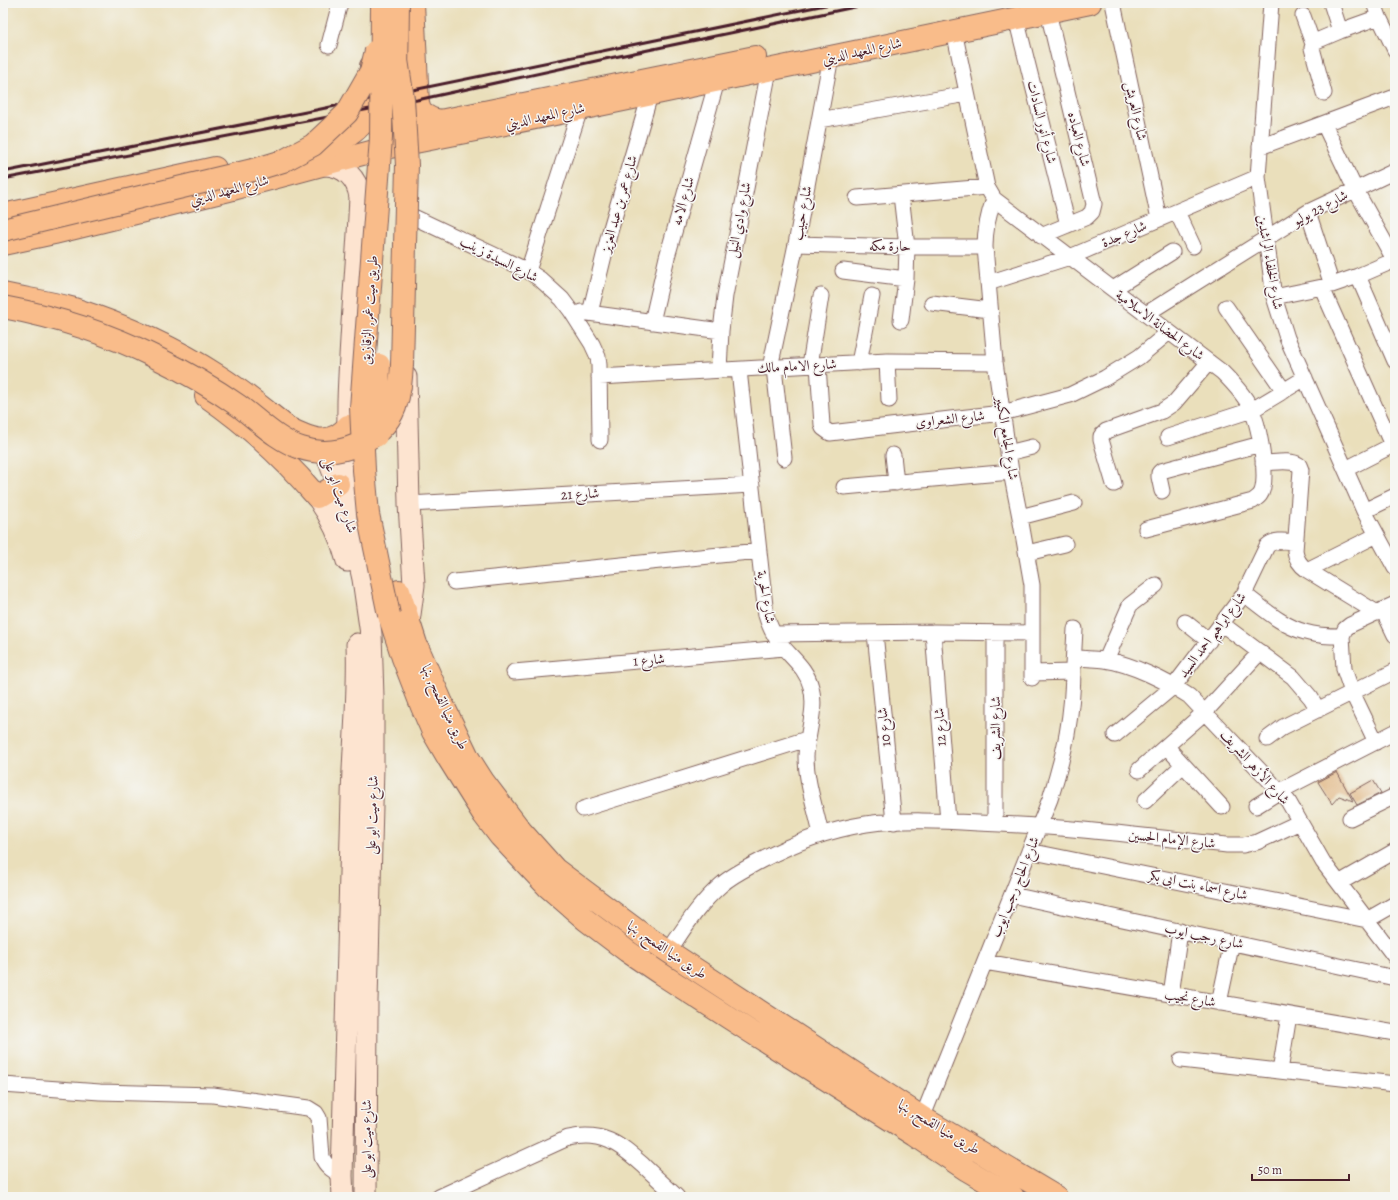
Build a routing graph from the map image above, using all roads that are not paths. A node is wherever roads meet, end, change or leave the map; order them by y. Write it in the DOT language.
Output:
graph roads {
  1 [pos="340,3"];
  2 [pos="413,3"];
  3 [pos="1113,3"];
  4 [pos="1271,3"];
  5 [pos="1331,3"];
  6 [pos="1374,3"];
  7 [pos="384,4"];
  8 [pos="1078,4"];
  9 [pos="1021,11"];
  10 [pos="1048,12"];
  11 [pos="1303,16"];
  12 [pos="1379,17"];
  13 [pos="954,31"];
  14 [pos="1340,31"];
  15 [pos="1313,44"];
  16 [pos="329,45"];
  17 [pos="1395,50"];
  18 [pos="831,57"];
  19 [pos="397,60"];
  20 [pos="768,70"];
  21 [pos="717,81"];
  22 [pos="1324,93"];
  23 [pos="967,94"];
  24 [pos="650,95"];
  25 [pos="1395,98"];
  26 [pos="580,109"];
  27 [pos="819,120"];
  28 [pos="1324,124"];
  29 [pos="438,130"];
  30 [pos="1260,147"];
  31 [pos="323,159"];
  32 [pos="413,162"];
  33 [pos="1395,171"];
  34 [pos="1258,178"];
  35 [pos="357,184"];
  36 [pos="1355,189"];
  37 [pos="991,193"];
  38 [pos="901,195"];
  39 [pos="857,198"];
  40 [pos="403,212"];
  41 [pos="1177,212"];
  42 [pos="1308,212"];
  43 [pos="3,215"];
  44 [pos="1159,219"];
  45 [pos="1068,225"];
  46 [pos="3,230"];
  47 [pos="1041,236"];
  48 [pos="1265,238"];
  49 [pos="3,244"];
  50 [pos="796,244"];
  51 [pos="1193,246"];
  52 [pos="907,247"];
  53 [pos="984,247"];
  54 [pos="1172,252"];
  55 [pos="1070,257"];
  56 [pos="1395,261"];
  57 [pos="528,271"];
  58 [pos="843,271"];
  59 [pos="1358,276"];
  60 [pos="906,279"];
  61 [pos="988,283"];
  62 [pos="1327,286"];
  63 [pos="1113,289"];
  64 [pos="3,294"];
  65 [pos="821,296"];
  66 [pos="872,296"];
  67 [pos="1274,297"];
  68 [pos="932,303"];
  69 [pos="3,307"];
  70 [pos="1226,307"];
  71 [pos="990,310"];
  72 [pos="571,311"];
  73 [pos="590,313"];
  74 [pos="1146,314"];
  75 [pos="3,317"];
  76 [pos="901,320"];
  77 [pos="652,322"];
  78 [pos="721,331"];
  79 [pos="1169,332"];
  80 [pos="887,361"];
  81 [pos="1395,361"];
  82 [pos="995,362"];
  83 [pos="1209,362"];
  84 [pos="859,363"];
  85 [pos="814,365"];
  86 [pos="772,368"];
  87 [pos="719,370"];
  88 [pos="739,370"];
  89 [pos="600,377"];
  90 [pos="1305,378"];
  91 [pos="1284,391"];
  92 [pos="889,400"];
  93 [pos="1252,410"];
  94 [pos="1002,413"];
  95 [pos="348,426"];
  96 [pos="1168,437"];
  97 [pos="321,440"];
  98 [pos="600,440"];
  99 [pos="1261,444"];
  100 [pos="1393,444"];
  101 [pos="1032,447"];
  102 [pos="1008,453"];
  103 [pos="893,455"];
  104 [pos="784,458"];
  105 [pos="1263,463"];
  106 [pos="1346,469"];
  107 [pos="1011,472"];
  108 [pos="896,483"];
  109 [pos="338,484"];
  110 [pos="1114,484"];
  111 [pos="752,485"];
  112 [pos="844,487"];
  113 [pos="1162,490"];
  114 [pos="1395,496"];
  115 [pos="317,497"];
  116 [pos="1074,503"];
  117 [pos="409,504"];
  118 [pos="1364,511"];
  119 [pos="1020,517"];
  120 [pos="1146,529"];
  121 [pos="1377,535"];
  122 [pos="1296,542"];
  123 [pos="1065,544"];
  124 [pos="759,551"];
  125 [pos="1027,553"];
  126 [pos="1395,568"];
  127 [pos="1307,570"];
  128 [pos="454,582"];
  129 [pos="1156,586"];
  130 [pos="398,591"];
  131 [pos="1244,594"];
  132 [pos="1385,609"];
  133 [pos="389,615"];
  134 [pos="409,622"];
  135 [pos="1185,622"];
  136 [pos="1222,624"];
  137 [pos="1075,629"];
  138 [pos="933,632"];
  139 [pos="875,633"];
  140 [pos="994,633"];
  141 [pos="1032,633"];
  142 [pos="774,634"];
  143 [pos="1395,635"];
  144 [pos="1342,636"];
  145 [pos="1209,641"];
  146 [pos="784,648"];
  147 [pos="1260,652"];
  148 [pos="403,658"];
  149 [pos="1106,660"];
  150 [pos="1073,669"];
  151 [pos="1395,671"];
  152 [pos="514,672"];
  153 [pos="1174,686"];
  154 [pos="1352,692"];
  155 [pos="1318,710"];
  156 [pos="1205,712"];
  157 [pos="1395,732"];
  158 [pos="1115,734"];
  159 [pos="807,739"];
  160 [pos="1267,739"];
  161 [pos="1376,742"];
  162 [pos="1166,746"];
  163 [pos="1182,765"];
  164 [pos="1139,770"];
  165 [pos="1280,791"];
  166 [pos="1395,796"];
  167 [pos="1145,801"];
  168 [pos="1256,806"];
  169 [pos="1222,807"];
  170 [pos="582,809"];
  171 [pos="1350,818"];
  172 [pos="948,821"];
  173 [pos="894,822"];
  174 [pos="1300,822"];
  175 [pos="995,823"];
  176 [pos="1039,826"];
  177 [pos="821,835"];
  178 [pos="1029,850"];
  179 [pos="1395,852"];
  180 [pos="1339,883"];
  181 [pos="1012,895"];
  182 [pos="1395,904"];
  183 [pos="1367,920"];
  184 [pos="1180,931"];
  185 [pos="642,934"];
  186 [pos="1232,942"];
  187 [pos="627,951"];
  188 [pos="668,952"];
  189 [pos="1395,957"];
  190 [pos="985,962"];
  191 [pos="1395,978"];
  192 [pos="1171,994"];
  193 [pos="1219,1003"];
  194 [pos="1289,1015"];
  195 [pos="1395,1033"];
  196 [pos="1181,1060"];
  197 [pos="1280,1071"];
  198 [pos="1395,1084"];
  199 [pos="3,1085"];
  200 [pos="919,1126"];
  201 [pos="979,1151"];
  202 [pos="967,1170"];
  203 [pos="342,1176"];
  204 [pos="343,1197"];
  205 [pos="366,1197"];
  206 [pos="439,1197"];
  207 [pos="677,1197"];
  208 [pos="1013,1197"];
  209 [pos="1056,1197"];
  1 -- 16 [label="street"];
  2 -- 29 [label="main road"];
  3 -- 44 [label="street, شارع العريش"];
  4 -- 30 [label="street, شارع الخلفاء الراشدين"];
  5 -- 14 [label="street"];
  6 -- 12 [label="street"];
  7 -- 19 [label="main road, طريق ميت غمر, الزقازيق, bridge"];
  7 -- 31 [label="main road"];
  7 -- 46 [label="main road, bridge"];
  7 -- 133 [label="main road, طريق ميت غمر, الزقازيق, bridge"];
  8 -- 10 [label="main road, شارع المعهد الديني"];
  9 -- 10 [label="main road, شارع المعهد الديني"];
  9 -- 13 [label="main road, شارع المعهد الديني"];
  9 -- 29 [label="main road, شارع المعهد الديني"];
  9 -- 45 [label="street, شارع أنور السادات"];
  10 -- 45 [label="street, شارع العباده"];
  11 -- 15 [label="street"];
  12 -- 14 [label="street"];
  12 -- 17 [label="street"];
  13 -- 18 [label="main road, شارع المعهد الديني"];
  13 -- 23 [label="street, شارع الجامع الكبير"];
  14 -- 15 [label="street"];
  15 -- 22 [label="street"];
  18 -- 20 [label="main road, شارع المعهد الديني"];
  18 -- 27 [label="street, شارع حبيب"];
  19 -- 69 [label="main road, bridge"];
  19 -- 130 [label="main road, طريق ميت غمر, الزقازيق, bridge"];
  20 -- 21 [label="main road, شارع المعهد الديني"];
  20 -- 78 [label="street, شارع وادي النيل"];
  21 -- 24 [label="main road, شارع المعهد الديني"];
  21 -- 77 [label="street, شارع الامه"];
  23 -- 27 [label="street"];
  23 -- 37 [label="street, شارع الجامع الكبير"];
  24 -- 26 [label="main road, شارع المعهد الديني"];
  24 -- 73 [label="street, شارع عمر بن عبد العزيز"];
  25 -- 28 [label="street"];
  26 -- 29 [label="main road, شارع المعهد الديني"];
  26 -- 57 [label="street"];
  27 -- 50 [label="street, شارع حبيب"];
  28 -- 30 [label="street"];
  28 -- 36 [label="street"];
  29 -- 31 [label="main road, شارع المعهد الديني"];
  29 -- 32 [label="main road"];
  30 -- 34 [label="street, شارع الخلفاء الراشدين"];
  31 -- 35 [label="main road"];
  31 -- 43 [label="main road, شارع المعهد الديني"];
  31 -- 49 [label="main road, شارع المعهد الديني"];
  32 -- 35 [label="main road"];
  32 -- 40 [label="main road"];
  33 -- 36 [label="street, شارع 23 يوليو"];
  34 -- 41 [label="street, شارع جدة"];
  34 -- 48 [label="street, شارع الخلفاء الراشدين"];
  35 -- 95 [label="main road"];
  36 -- 42 [label="street, شارع 23 يوليو"];
  36 -- 56 [label="street"];
  37 -- 38 [label="street"];
  37 -- 47 [label="street, شارع الحضانة الاسلامية"];
  37 -- 53 [label="street, شارع الجامع الكبير"];
  38 -- 39 [label="street"];
  38 -- 52 [label="street"];
  40 -- 57 [label="street, شارع السيدة زينب"];
  40 -- 117 [label="main road"];
  41 -- 44 [label="street, شارع جدة"];
  41 -- 51 [label="street"];
  42 -- 48 [label="street, شارع 23 يوليو"];
  42 -- 62 [label="street"];
  44 -- 55 [label="street, شارع جدة"];
  45 -- 47 [label="street, شارع العباده"];
  47 -- 55 [label="street, شارع الحضانة الاسلامية"];
  48 -- 67 [label="street, شارع الخلفاء الراشدين"];
  48 -- 74 [label="street, شارع 23 يوليو"];
  50 -- 52 [label="street, حارة مكه"];
  50 -- 86 [label="street, شارع حبيب"];
  52 -- 53 [label="street, حارة مكه"];
  52 -- 60 [label="street"];
  53 -- 61 [label="street, شارع الجامع الكبير"];
  54 -- 63 [label="street"];
  55 -- 61 [label="street, شارع جدة"];
  55 -- 63 [label="street, شارع الحضانة الاسلامية"];
  56 -- 59 [label="street"];
  57 -- 72 [label="street, شارع السيدة زينب"];
  58 -- 60 [label="street"];
  59 -- 62 [label="street"];
  59 -- 81 [label="street"];
  60 -- 76 [label="street"];
  61 -- 71 [label="street, شارع الجامع الكبير"];
  62 -- 67 [label="street"];
  62 -- 100 [label="street"];
  63 -- 74 [label="street, شارع الحضانة الاسلامية"];
  64 -- 97 [label="main road"];
  65 -- 85 [label="street"];
  66 -- 84 [label="street"];
  67 -- 90 [label="street, شارع الخلفاء الراشدين"];
  68 -- 71 [label="street"];
  70 -- 91 [label="street"];
  71 -- 82 [label="street, شارع الجامع الكبير"];
  72 -- 73 [label="street"];
  72 -- 89 [label="street, شارع السيدة زينب"];
  73 -- 77 [label="street"];
  74 -- 79 [label="street, شارع الحضانة الاسلامية"];
  75 -- 115 [label="main road"];
  77 -- 78 [label="street"];
  78 -- 87 [label="street, شارع وادي النيل"];
  79 -- 83 [label="street, شارع الحضانة الاسلامية"];
  79 -- 94 [label="street, شارع الشعراوى"];
  80 -- 82 [label="street, شارع الامام مالك"];
  80 -- 84 [label="street, شارع الامام مالك"];
  80 -- 92 [label="street"];
  82 -- 94 [label="street, شارع الجامع الكبير"];
  83 -- 93 [label="street, شارع الحضانة الاسلامية"];
  83 -- 110 [label="street"];
  84 -- 85 [label="street, شارع الامام مالك"];
  85 -- 86 [label="street, شارع الامام مالك"];
  85 -- 94 [label="street, شارع الشعراوى"];
  86 -- 88 [label="street, شارع الامام مالك"];
  86 -- 104 [label="street, شارع حبيب"];
  87 -- 88 [label="street, شارع الامام مالك"];
  87 -- 89 [label="street, شارع الامام مالك"];
  88 -- 111 [label="street, شارع الحرية"];
  89 -- 98 [label="street, شارع السيدة زينب"];
  90 -- 91 [label="street"];
  90 -- 106 [label="street, شارع الخلفاء الراشدين"];
  91 -- 93 [label="street"];
  93 -- 96 [label="street"];
  93 -- 99 [label="street, شارع الحضانة الاسلامية"];
  94 -- 102 [label="street, شارع الجامع الكبير"];
  95 -- 97 [label="main road"];
  95 -- 148 [label="main road"];
  97 -- 109 [label="main road, شارع ميت ابو على"];
  99 -- 105 [label="street, شارع الحضانة الاسلامية"];
  99 -- 113 [label="street"];
  100 -- 106 [label="street"];
  101 -- 102 [label="street"];
  102 -- 107 [label="street, شارع الجامع الكبير"];
  103 -- 108 [label="street"];
  105 -- 120 [label="street, شارع الحضانة الاسلامية"];
  105 -- 122 [label="street"];
  106 -- 118 [label="street, شارع الخلفاء الراشدين"];
  107 -- 108 [label="street"];
  107 -- 119 [label="street, شارع الجامع الكبير"];
  108 -- 112 [label="street"];
  109 -- 115 [label="main road"];
  109 -- 205 [label="main road, شارع ميت ابو على"];
  111 -- 117 [label="street, شارع 21"];
  111 -- 124 [label="street, شارع الحرية"];
  114 -- 118 [label="street"];
  115 -- 203 [label="main road, شارع ميت ابو على"];
  116 -- 119 [label="street"];
  117 -- 134 [label="main road"];
  118 -- 121 [label="street, شارع الخلفاء الراشدين"];
  119 -- 125 [label="street, شارع الجامع الكبير"];
  121 -- 126 [label="street, شارع الخلفاء الراشدين"];
  121 -- 127 [label="street"];
  122 -- 127 [label="street"];
  122 -- 131 [label="street, شارع ابراهيم احمد السيد"];
  123 -- 125 [label="street"];
  124 -- 128 [label="street"];
  124 -- 142 [label="street, شارع الحرية"];
  125 -- 141 [label="street, شارع الجامع الكبير"];
  127 -- 132 [label="street"];
  129 -- 149 [label="street"];
  130 -- 134 [label="main road, طريق منيا القمح, بنها"];
  131 -- 136 [label="street, شارع ابراهيم احمد السيد"];
  131 -- 144 [label="street"];
  132 -- 143 [label="street"];
  132 -- 144 [label="street"];
  133 -- 148 [label="main road, طريق منيا القمح, بنها"];
  134 -- 185 [label="main road, طريق منيا القمح, بنها"];
  135 -- 145 [label="street"];
  136 -- 145 [label="street, شارع ابراهيم احمد السيد"];
  136 -- 147 [label="street"];
  137 -- 150 [label="street, شارع الحاج رجب ايوب"];
  138 -- 139 [label="street"];
  138 -- 140 [label="street"];
  138 -- 172 [label="street, شارع 12"];
  139 -- 142 [label="street"];
  139 -- 173 [label="street, شارع 10"];
  140 -- 141 [label="street"];
  140 -- 175 [label="street, شارع الشريف"];
  141 -- 150 [label="street, شارع الجامع الكبير"];
  142 -- 146 [label="street, شارع الحرية"];
  144 -- 154 [label="street"];
  145 -- 153 [label="street, شارع ابراهيم احمد السيد"];
  146 -- 152 [label="street, شارع 1"];
  146 -- 159 [label="street, شارع الحرية"];
  147 -- 155 [label="street"];
  147 -- 156 [label="street"];
  148 -- 187 [label="main road, طريق منيا القمح, بنها"];
  149 -- 150 [label="street"];
  149 -- 153 [label="street, شارع الأزهر الشريف"];
  150 -- 176 [label="street, شارع الحاج رجب ايوب"];
  151 -- 154 [label="street"];
  153 -- 156 [label="street, شارع الأزهر الشريف"];
  153 -- 158 [label="street, شارع ابراهيم احمد السيد"];
  154 -- 155 [label="street"];
  154 -- 161 [label="street"];
  155 -- 160 [label="street"];
  156 -- 162 [label="street"];
  156 -- 165 [label="street, شارع الأزهر الشريف"];
  157 -- 161 [label="street"];
  159 -- 170 [label="street"];
  159 -- 177 [label="street, شارع الحرية"];
  161 -- 165 [label="street"];
  162 -- 163 [label="street"];
  162 -- 164 [label="street"];
  163 -- 167 [label="street"];
  163 -- 169 [label="street"];
  165 -- 168 [label="street"];
  165 -- 174 [label="street, شارع الأزهر الشريف"];
  166 -- 171 [label="street"];
  172 -- 173 [label="street, شارع الإمام الحسين"];
  172 -- 175 [label="street, شارع الإمام الحسين"];
  173 -- 177 [label="street, شارع الإمام الحسين"];
  174 -- 176 [label="street, شارع الإمام الحسين"];
  174 -- 180 [label="street, شارع الأزهر الشريف"];
  175 -- 176 [label="street, شارع الإمام الحسين"];
  176 -- 178 [label="street, شارع الحاج رجب ايوب"];
  177 -- 188 [label="street, شارع الإمام الحسين"];
  178 -- 181 [label="street, شارع الحاج رجب ايوب"];
  178 -- 183 [label="street, شارع اسماء بنت ابى بكر"];
  179 -- 180 [label="street"];
  180 -- 183 [label="street, شارع الأزهر الشريف"];
  181 -- 184 [label="street, شارع رجب ايوب"];
  181 -- 190 [label="street, شارع الحاج رجب ايوب"];
  182 -- 183 [label="street"];
  183 -- 189 [label="street, شارع الأزهر الشريف"];
  184 -- 186 [label="street, شارع رجب ايوب"];
  184 -- 192 [label="street"];
  185 -- 187 [label="main road"];
  185 -- 188 [label="main road, طريق منيا القمح, بنها"];
  186 -- 191 [label="street, شارع رجب ايوب"];
  186 -- 193 [label="street"];
  187 -- 200 [label="main road, طريق منيا القمح, بنها"];
  188 -- 200 [label="main road, طريق منيا القمح, بنها"];
  190 -- 192 [label="street, شارع نجيب"];
  190 -- 200 [label="street, شارع الحاج رجب ايوب"];
  192 -- 193 [label="street, شارع نجيب"];
  193 -- 194 [label="street, شارع نجيب"];
  194 -- 195 [label="street, شارع نجيب"];
  194 -- 197 [label="street"];
  196 -- 197 [label="street"];
  197 -- 198 [label="street"];
  199 -- 203 [label="street"];
  200 -- 201 [label="main road, طريق منيا القمح, بنها"];
  200 -- 202 [label="main road, طريق منيا القمح, بنها"];
  201 -- 202 [label="main road"];
  201 -- 209 [label="main road, طريق منيا القمح, بنها"];
  202 -- 208 [label="main road, طريق منيا القمح, بنها"];
  203 -- 204 [label="main road, شارع ميت ابو على"];
  206 -- 207 [label="street"];
}
